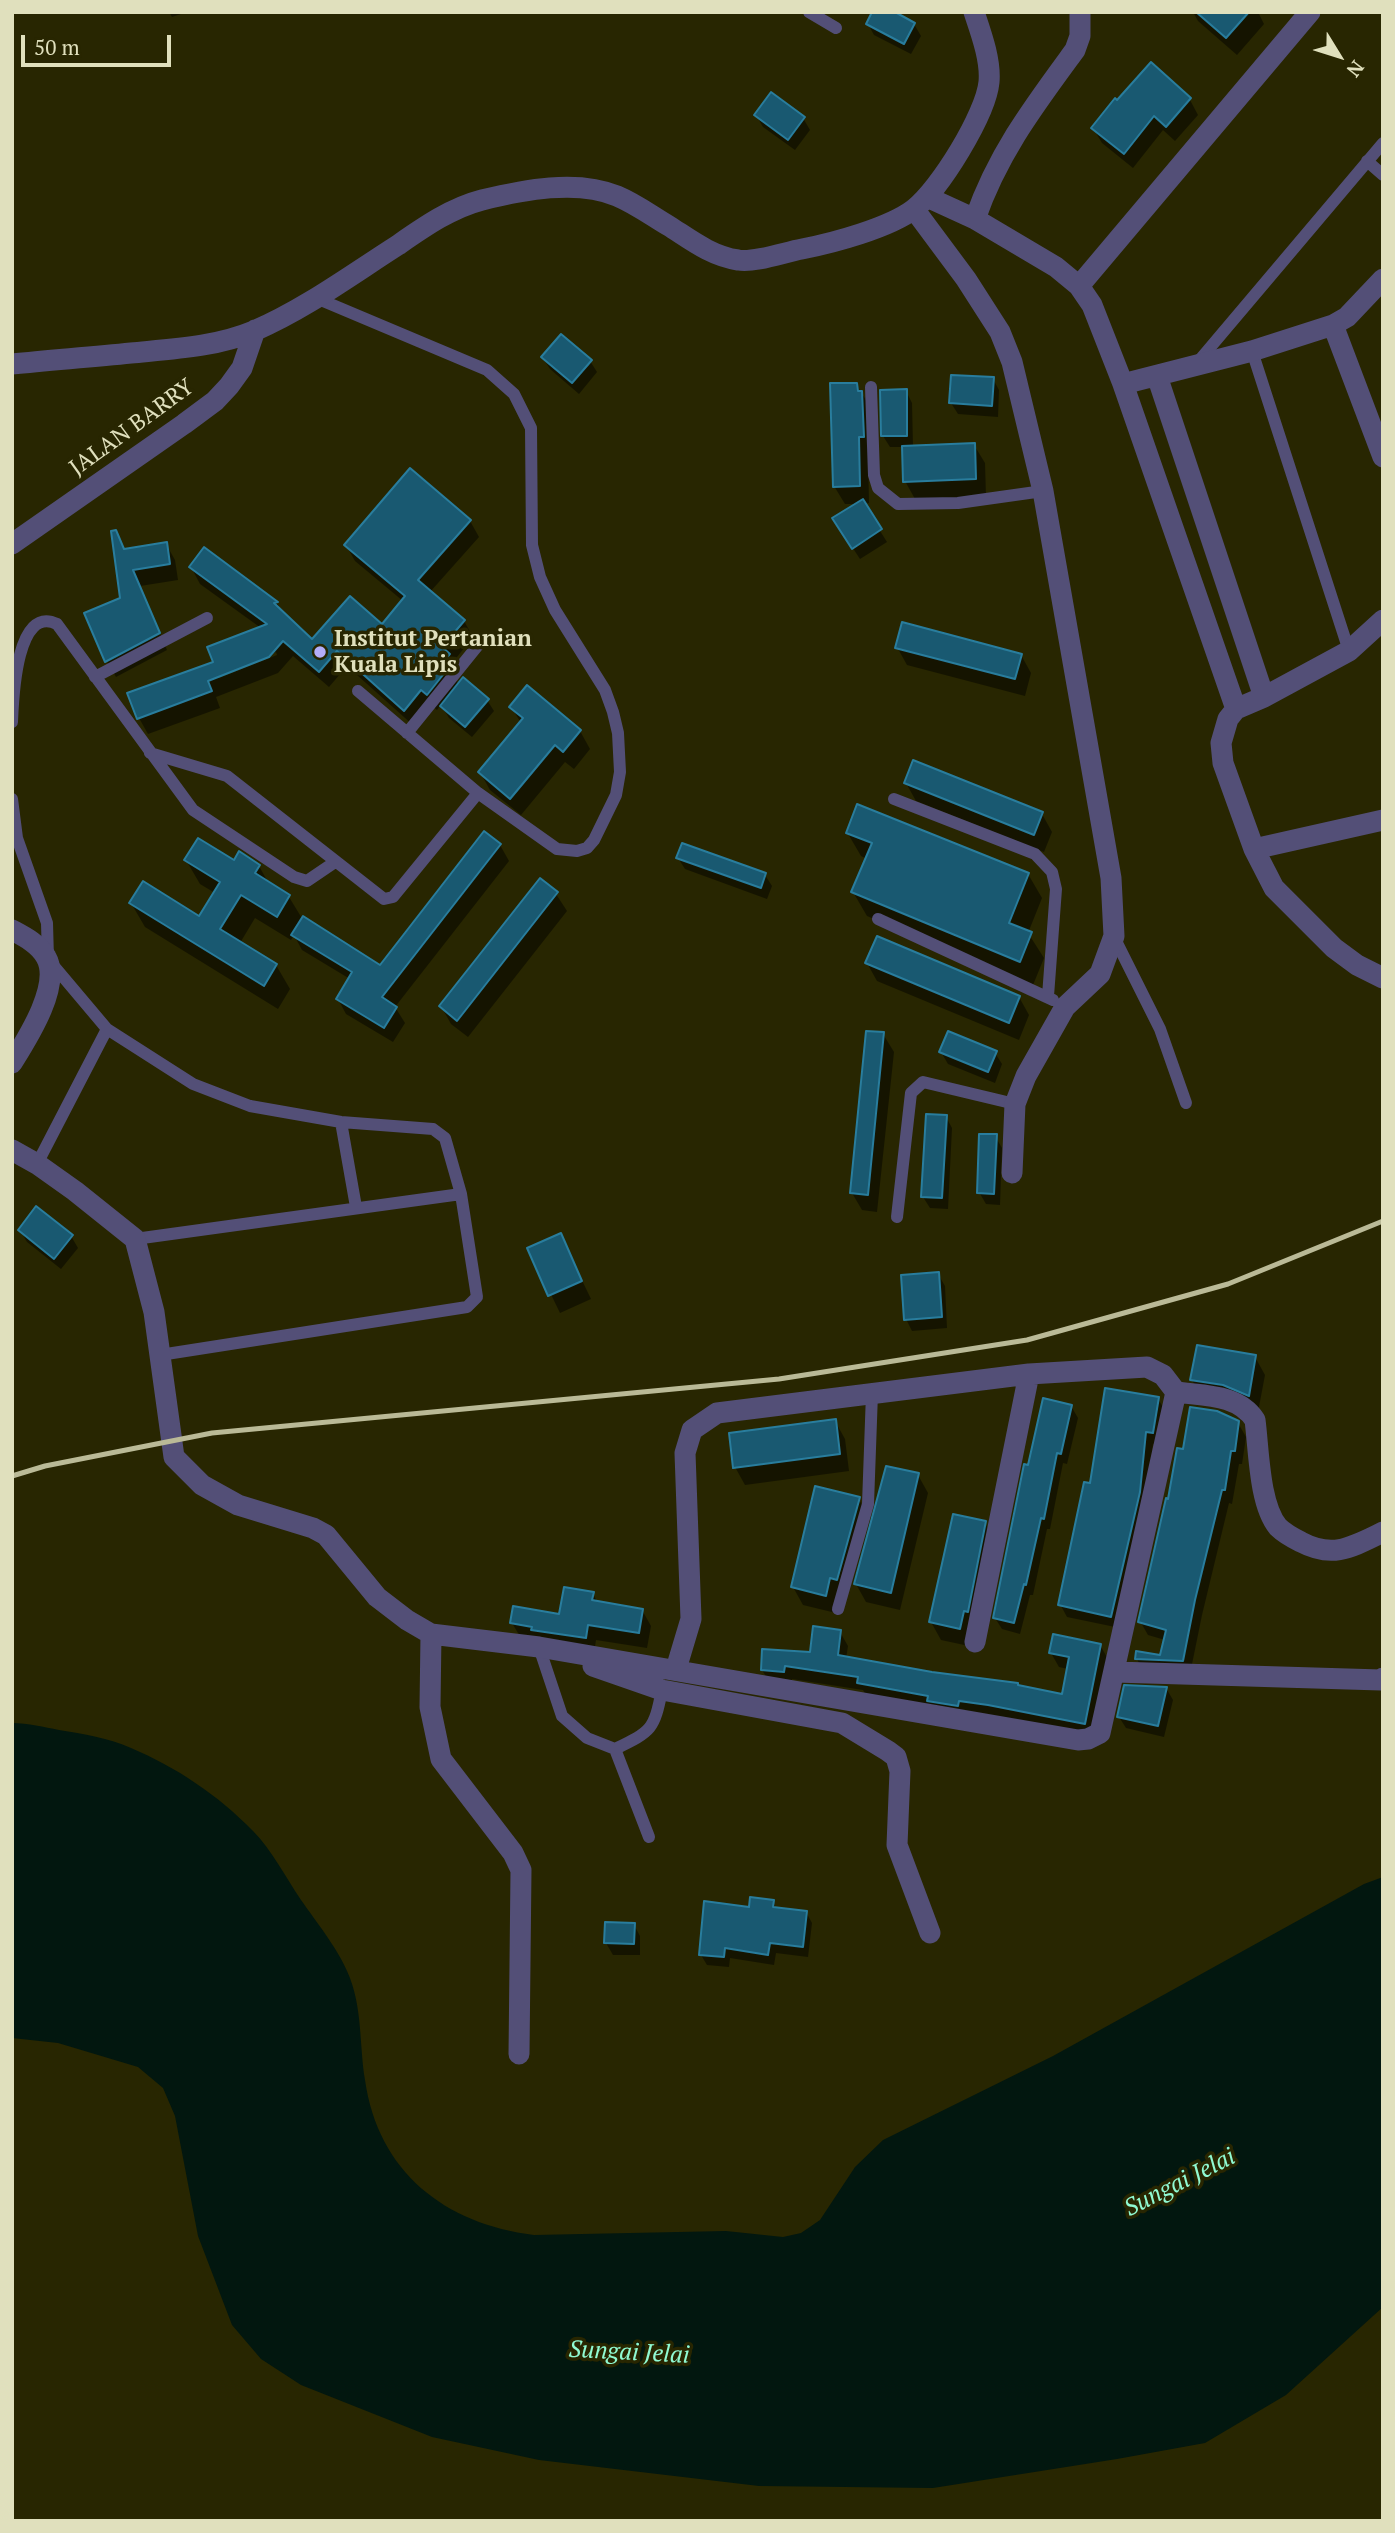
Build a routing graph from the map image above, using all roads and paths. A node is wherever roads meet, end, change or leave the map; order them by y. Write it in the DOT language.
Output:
graph roads {
  1 [pos="809,12"];
  2 [pos="974,12"];
  3 [pos="1080,12"];
  4 [pos="1310,12"];
  5 [pos="836,28"];
  6 [pos="1383,143"];
  7 [pos="1367,161"];
  8 [pos="1383,175"];
  9 [pos="921,203"];
  10 [pos="975,219"];
  11 [pos="1383,279"];
  12 [pos="1079,286"];
  13 [pos="316,298"];
  14 [pos="1333,325"];
  15 [pos="255,330"];
  16 [pos="1252,351"];
  17 [pos="12,364"];
  18 [pos="1195,366"];
  19 [pos="1157,376"];
  20 [pos="1124,384"];
  21 [pos="870,387"];
  22 [pos="1377,423"];
  23 [pos="1383,457"];
  24 [pos="1043,491"];
  25 [pos="12,544"];
  26 [pos="207,618"];
  27 [pos="1383,620"];
  28 [pos="479,644"];
  29 [pos="1349,651"];
  30 [pos="95,677"];
  31 [pos="358,691"];
  32 [pos="1264,697"];
  33 [pos="1237,709"];
  34 [pos="12,722"];
  35 [pos="407,733"];
  36 [pos="150,753"];
  37 [pos="478,793"];
  38 [pos="12,799"];
  39 [pos="894,799"];
  40 [pos="1383,820"];
  41 [pos="1254,849"];
  42 [pos="335,862"];
  43 [pos="878,919"];
  44 [pos="12,930"];
  45 [pos="1114,936"];
  46 [pos="48,959"];
  47 [pos="1383,978"];
  48 [pos="1057,1002"];
  49 [pos="107,1029"];
  50 [pos="12,1063"];
  51 [pos="1186,1103"];
  52 [pos="1015,1104"];
  53 [pos="341,1122"];
  54 [pos="12,1150"];
  55 [pos="37,1164"];
  56 [pos="1012,1173"];
  57 [pos="460,1194"];
  58 [pos="356,1207"];
  59 [pos="897,1217"];
  60 [pos="135,1239"];
  61 [pos="160,1355"];
  62 [pos="1029,1374"];
  63 [pos="1176,1392"];
  64 [pos="872,1393"];
  65 [pos="1383,1532"];
  66 [pos="838,1609"];
  67 [pos="431,1634"];
  68 [pos="975,1642"];
  69 [pos="539,1647"];
  70 [pos="676,1669"];
  71 [pos="1115,1672"];
  72 [pos="1383,1678"];
  73 [pos="662,1690"];
  74 [pos="615,1749"];
  75 [pos="649,1837"];
  76 [pos="930,1933"];
  77 [pos="519,2054"];
  1 -- 5 [label="lane"];
  2 -- 9 [label="street"];
  3 -- 10 [label="street"];
  4 -- 12 [label="street"];
  6 -- 7 [label="lane"];
  7 -- 8 [label="lane"];
  7 -- 18 [label="lane"];
  9 -- 10 [label="street"];
  9 -- 13 [label="street"];
  9 -- 24 [label="street"];
  10 -- 12 [label="street"];
  11 -- 14 [label="street"];
  12 -- 20 [label="street"];
  13 -- 15 [label="street"];
  13 -- 37 [label="lane"];
  14 -- 16 [label="street"];
  14 -- 22 [label="street"];
  15 -- 17 [label="street"];
  15 -- 25 [label="street, JALAN BARRY"];
  16 -- 18 [label="street"];
  16 -- 29 [label="lane"];
  18 -- 19 [label="street"];
  19 -- 20 [label="street"];
  19 -- 32 [label="street"];
  20 -- 33 [label="street"];
  21 -- 24 [label="lane"];
  22 -- 23 [label="street"];
  24 -- 45 [label="street"];
  26 -- 30 [label="lane"];
  27 -- 29 [label="street"];
  28 -- 35 [label="lane"];
  29 -- 32 [label="street"];
  30 -- 34 [label="lane"];
  30 -- 36 [label="lane"];
  31 -- 35 [label="lane"];
  32 -- 33 [label="street"];
  33 -- 41 [label="street"];
  35 -- 37 [label="lane"];
  36 -- 42 [label="lane"];
  36 -- 42 [label="lane"];
  37 -- 42 [label="lane"];
  38 -- 46 [label="lane"];
  39 -- 48 [label="lane"];
  40 -- 41 [label="street"];
  41 -- 47 [label="street"];
  43 -- 48 [label="lane"];
  44 -- 46 [label="street"];
  45 -- 48 [label="street"];
  45 -- 51 [label="lane"];
  46 -- 49 [label="lane"];
  46 -- 50 [label="street"];
  48 -- 52 [label="street"];
  49 -- 53 [label="lane"];
  49 -- 55 [label="lane"];
  52 -- 56 [label="street"];
  52 -- 59 [label="lane"];
  53 -- 57 [label="lane"];
  53 -- 58 [label="lane"];
  54 -- 55 [label="street"];
  55 -- 60 [label="street"];
  57 -- 58 [label="lane"];
  57 -- 61 [label="lane"];
  58 -- 60 [label="lane"];
  60 -- 61 [label="street"];
  61 -- 67 [label="street"];
  62 -- 63 [label="street"];
  62 -- 64 [label="street"];
  62 -- 68 [label="street"];
  63 -- 65 [label="street"];
  63 -- 71 [label="street"];
  64 -- 66 [label="lane"];
  64 -- 70 [label="street"];
  67 -- 69 [label="street"];
  67 -- 77 [label="street"];
  69 -- 70 [label="street"];
  69 -- 73 [label="street"];
  69 -- 74 [label="lane"];
  70 -- 71 [label="street"];
  71 -- 72 [label="street"];
  73 -- 74 [label="lane"];
  73 -- 76 [label="street"];
  74 -- 75 [label="lane"];
}
